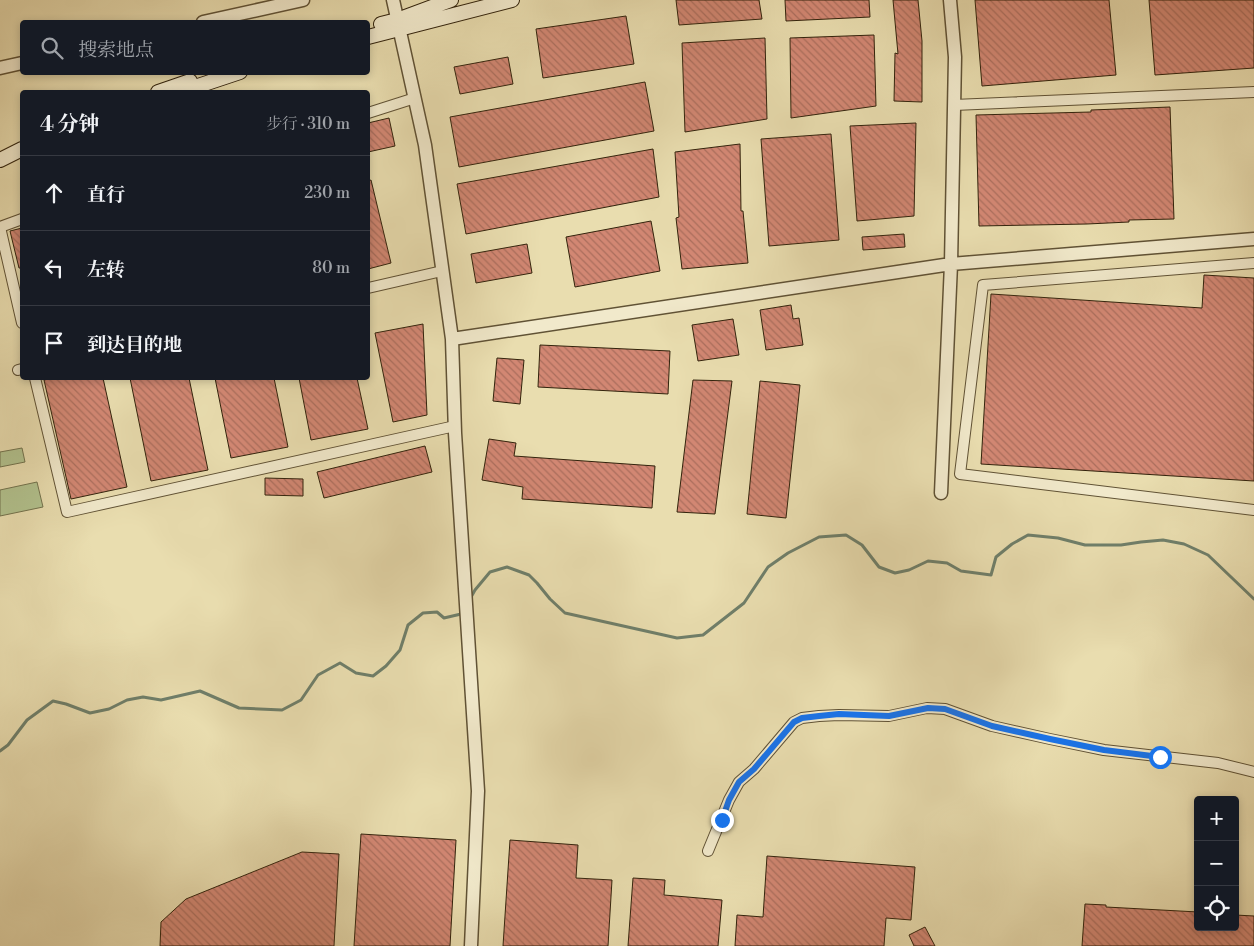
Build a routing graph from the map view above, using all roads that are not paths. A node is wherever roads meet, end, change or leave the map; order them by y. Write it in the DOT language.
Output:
graph roads {
  1 [pos="303,0"];
  2 [pos="393,0"];
  3 [pos="452,0"];
  4 [pos="512,0"];
  5 [pos="950,0"];
  6 [pos="213,20"];
  7 [pos="399,25"];
  8 [pos="370,28"];
  9 [pos="370,36"];
  10 [pos="20,63"];
  11 [pos="0,68"];
  12 [pos="206,75"];
  13 [pos="231,75"];
  14 [pos="164,90"];
  15 [pos="186,90"];
  16 [pos="1254,92"];
  17 [pos="415,98"];
  18 [pos="954,105"];
  19 [pos="370,112"];
  20 [pos="20,150"];
  21 [pos="20,159"];
  22 [pos="0,160"];
  23 [pos="0,168"];
  24 [pos="20,220"];
  25 [pos="0,227"];
  26 [pos="1254,239"];
  27 [pos="1254,263"];
  28 [pos="951,264"];
  29 [pos="442,271"];
  30 [pos="370,288"];
  31 [pos="20,313"];
  32 [pos="452,339"];
  33 [pos="36,380"];
  34 [pos="455,426"];
  35 [pos="941,492"];
  36 [pos="1254,510"];
  37 [pos="1254,772"];
  38 [pos="708,851"];
  39 [pos="471,946"];
  1 -- 6 [label="street"];
  2 -- 7 [label="street"];
  3 -- 7 [label="main road"];
  4 -- 7 [label="main road"];
  5 -- 18 [label="street"];
  7 -- 8 [label="main road"];
  7 -- 9 [label="main road"];
  7 -- 17 [label="street"];
  10 -- 11 [label="street"];
  12 -- 14 [label="main road"];
  13 -- 15 [label="main road"];
  16 -- 18 [label="street"];
  17 -- 19 [label="street"];
  17 -- 29 [label="street"];
  18 -- 28 [label="street"];
  20 -- 22 [label="main road"];
  21 -- 23 [label="main road"];
  24 -- 25 [label="street"];
  25 -- 31 [label="street"];
  26 -- 28 [label="street"];
  27 -- 36 [label="street"];
  28 -- 32 [label="street"];
  28 -- 35 [label="street"];
  29 -- 30 [label="street"];
  29 -- 32 [label="street"];
  32 -- 34 [label="street"];
  33 -- 34 [label="street"];
  34 -- 39 [label="street"];
  37 -- 38 [label="street"];
}
